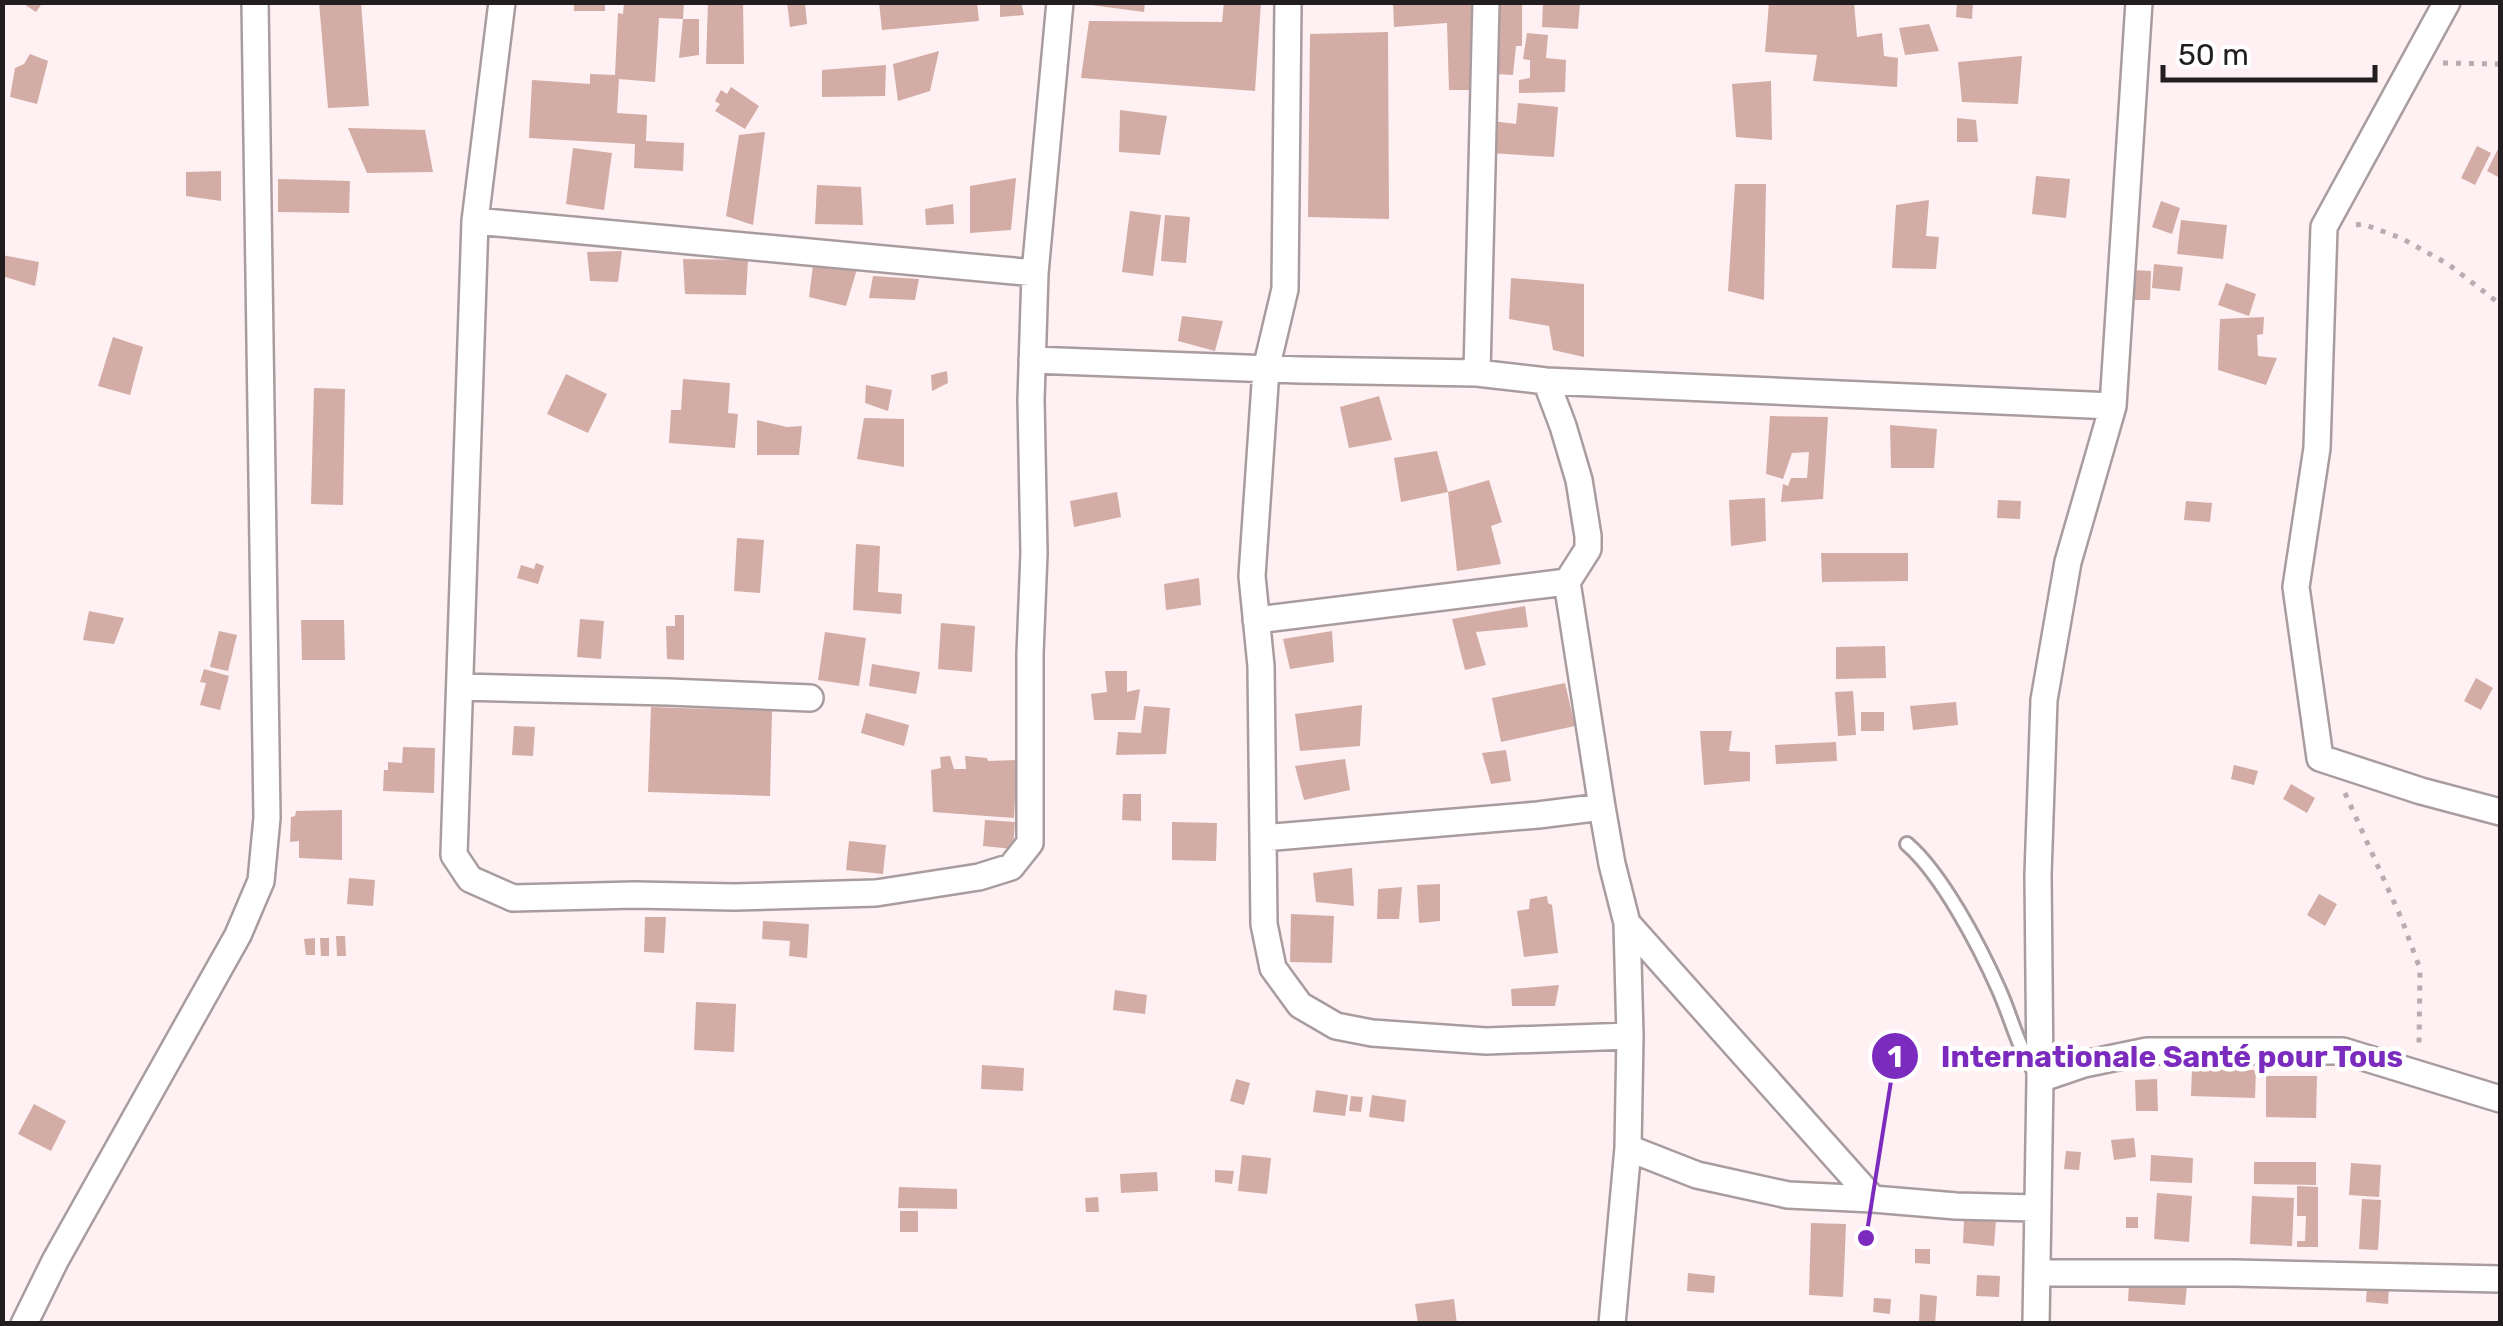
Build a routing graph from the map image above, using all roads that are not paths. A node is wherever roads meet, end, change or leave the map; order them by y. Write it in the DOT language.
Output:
graph roads {
  1 [pos="256,2"];
  2 [pos="502,2"];
  3 [pos="1060,2"];
  4 [pos="1288,2"];
  5 [pos="1486,2"];
  6 [pos="2139,2"];
  7 [pos="2447,2"];
  8 [pos="475,221"];
  9 [pos="1035,273"];
  10 [pos="1032,360"];
  11 [pos="1266,369"];
  12 [pos="1477,373"];
  13 [pos="1546,381"];
  14 [pos="2113,406"];
  15 [pos="1567,582"];
  16 [pos="1256,620"];
  17 [pos="460,688"];
  18 [pos="810,698"];
  19 [pos="1602,807"];
  20 [pos="2500,812"];
  21 [pos="1262,838"];
  22 [pos="1907,844"];
  23 [pos="1626,922"];
  24 [pos="1630,1036"];
  25 [pos="2040,1079"];
  26 [pos="2500,1098"];
  27 [pos="1628,1148"];
  28 [pos="1872,1199"];
  29 [pos="2038,1208"];
  30 [pos="2038,1273"];
  31 [pos="2500,1278"];
  32 [pos="24,1324"];
  33 [pos="1612,1324"];
  34 [pos="2036,1324"];
  1 -- 32 [label="street"];
  2 -- 8 [label="street"];
  3 -- 9 [label="street"];
  4 -- 11 [label="street"];
  5 -- 12 [label="street"];
  6 -- 14 [label="street"];
  7 -- 20 [label="street"];
  8 -- 9 [label="street"];
  8 -- 17 [label="street"];
  9 -- 10 [label="street"];
  10 -- 11 [label="street"];
  10 -- 17 [label="street"];
  11 -- 12 [label="street"];
  11 -- 16 [label="street"];
  12 -- 13 [label="street"];
  13 -- 14 [label="street"];
  13 -- 15 [label="street"];
  14 -- 25 [label="street"];
  15 -- 16 [label="street"];
  15 -- 19 [label="street"];
  16 -- 21 [label="street"];
  17 -- 18 [label="street"];
  19 -- 21 [label="street"];
  19 -- 23 [label="street"];
  21 -- 24 [label="street"];
  22 -- 25 [label="lane"];
  23 -- 24 [label="street"];
  23 -- 28 [label="street"];
  24 -- 27 [label="street"];
  25 -- 26 [label="street"];
  25 -- 29 [label="street"];
  27 -- 28 [label="street"];
  27 -- 33 [label="street"];
  28 -- 29 [label="street"];
  29 -- 30 [label="street"];
  30 -- 31 [label="street"];
  30 -- 34 [label="street"];
}
